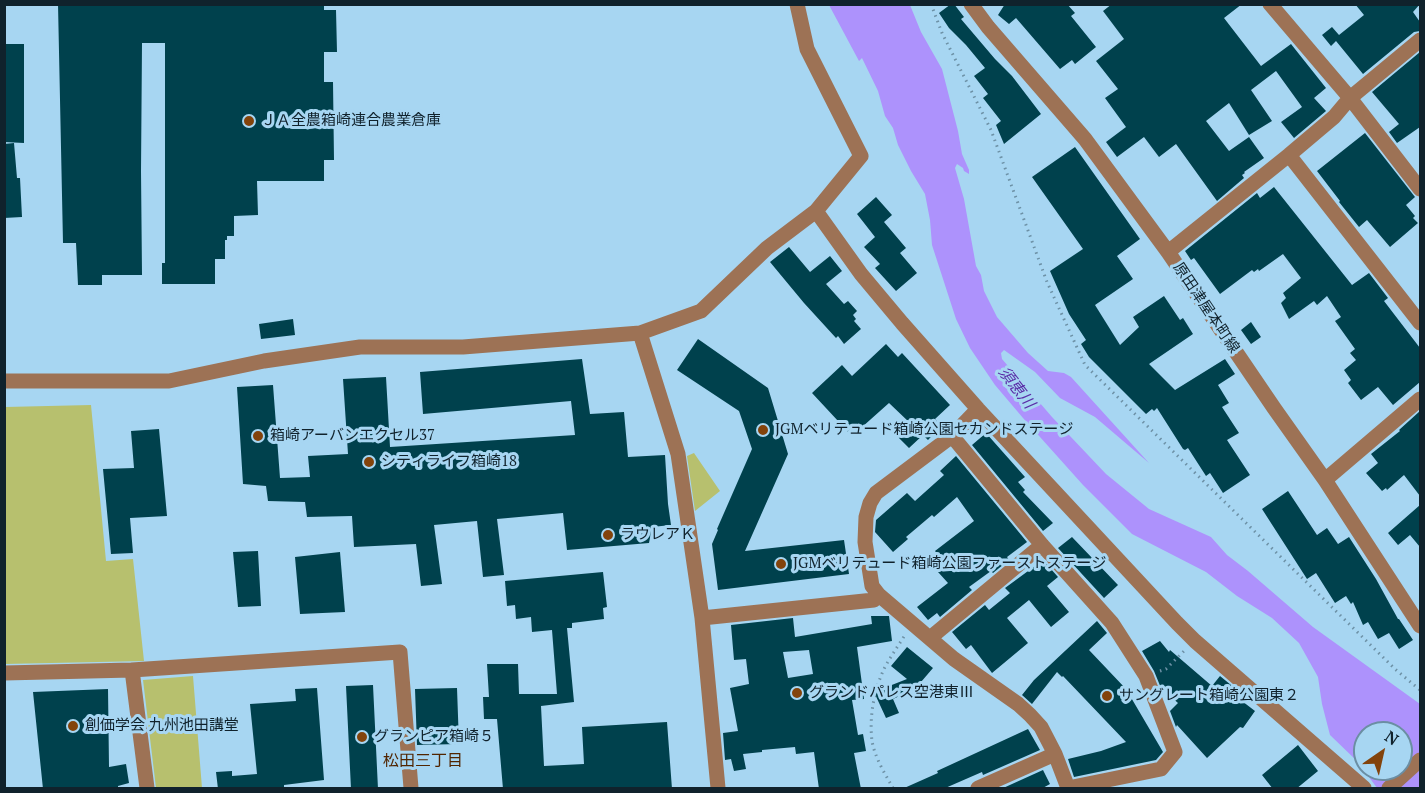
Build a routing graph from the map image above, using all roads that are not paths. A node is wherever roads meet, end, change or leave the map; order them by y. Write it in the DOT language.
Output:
graph roads {
  1 [pos="797,4"];
  2 [pos="971,4"];
  3 [pos="1270,4"];
  4 [pos="1420,40"];
  5 [pos="1350,98"];
  6 [pos="1288,155"];
  7 [pos="1420,189"];
  8 [pos="816,211"];
  9 [pos="1168,252"];
  10 [pos="1420,323"];
  11 [pos="640,333"];
  12 [pos="4,381"];
  13 [pos="1420,401"];
  14 [pos="978,409"];
  15 [pos="952,436"];
  16 [pos="1325,480"];
  17 [pos="1042,545"];
  18 [pos="879,595"];
  19 [pos="702,618"];
  20 [pos="1420,626"];
  21 [pos="930,638"];
  22 [pos="132,670"];
  23 [pos="4,673"];
  24 [pos="1055,754"];
  25 [pos="1420,760"];
  26 [pos="147,789"];
  27 [pos="411,789"];
  28 [pos="718,789"];
  29 [pos="978,789"];
  30 [pos="1068,789"];
  31 [pos="1364,789"];
  32 [pos="1389,789"];
  1 -- 8 [label="street"];
  2 -- 9 [label="street, 原田津屋本町線"];
  3 -- 5 [label="street"];
  4 -- 5 [label="street"];
  5 -- 6 [label="street"];
  5 -- 7 [label="street"];
  6 -- 9 [label="street"];
  6 -- 10 [label="street"];
  8 -- 11 [label="street"];
  8 -- 14 [label="street"];
  9 -- 16 [label="street, 原田津屋本町線"];
  11 -- 12 [label="street"];
  11 -- 19 [label="street"];
  13 -- 16 [label="street"];
  14 -- 15 [label="street"];
  14 -- 31 [label="street"];
  15 -- 17 [label="street"];
  15 -- 18 [label="street"];
  16 -- 20 [label="street, 原田津屋本町線"];
  17 -- 21 [label="street"];
  17 -- 30 [label="street"];
  18 -- 19 [label="street"];
  18 -- 21 [label="street"];
  19 -- 28 [label="street"];
  21 -- 24 [label="street"];
  22 -- 23 [label="street"];
  22 -- 26 [label="street"];
  22 -- 27 [label="street"];
  24 -- 29 [label="street"];
  24 -- 30 [label="street"];
  25 -- 32 [label="street"];
}
